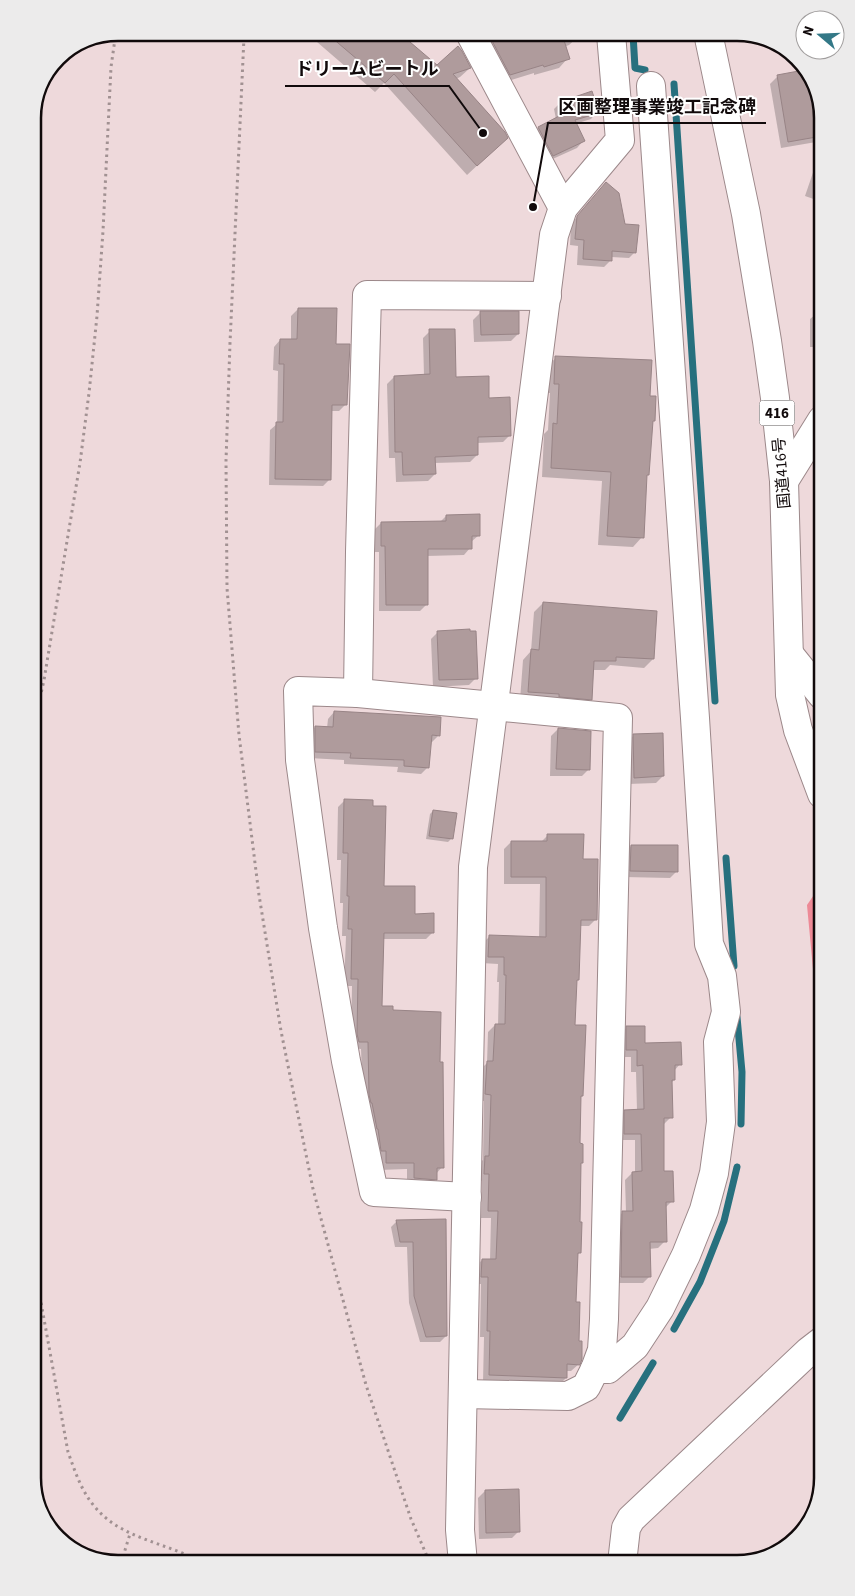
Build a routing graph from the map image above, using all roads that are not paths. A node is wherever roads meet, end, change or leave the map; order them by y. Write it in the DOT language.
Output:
graph roads {
  1 [pos="473,41"];
  2 [pos="612,41"];
  3 [pos="710,41"];
  4 [pos="651,86"];
  5 [pos="563,208"];
  6 [pos="547,296"];
  7 [pos="814,433"];
  8 [pos="784,481"];
  9 [pos="789,654"];
  10 [pos="814,685"];
  11 [pos="358,693"];
  12 [pos="494,706"];
  13 [pos="814,773"];
  14 [pos="467,1197"];
  15 [pos="814,1347"];
  16 [pos="595,1368"];
  17 [pos="463,1394"];
  18 [pos="462,1555"];
  19 [pos="623,1555"];
  1 -- 5 [label="main road"];
  2 -- 5 [label="main road"];
  3 -- 8 [label="main road, 国道416号 / 416"];
  4 -- 16 [label="main road"];
  5 -- 6 [label="main road"];
  6 -- 11 [label="main road"];
  6 -- 12 [label="main road"];
  7 -- 8 [label="main road"];
  8 -- 9 [label="main road, 国道416号 / 416"];
  9 -- 10 [label="main road"];
  9 -- 13 [label="main road, 国道416号 / 416"];
  11 -- 12 [label="main road"];
  11 -- 14 [label="main road"];
  12 -- 14 [label="main road"];
  12 -- 16 [label="main road"];
  14 -- 17 [label="main road"];
  15 -- 19 [label="main road"];
  16 -- 17 [label="main road"];
  17 -- 18 [label="main road"];
}
